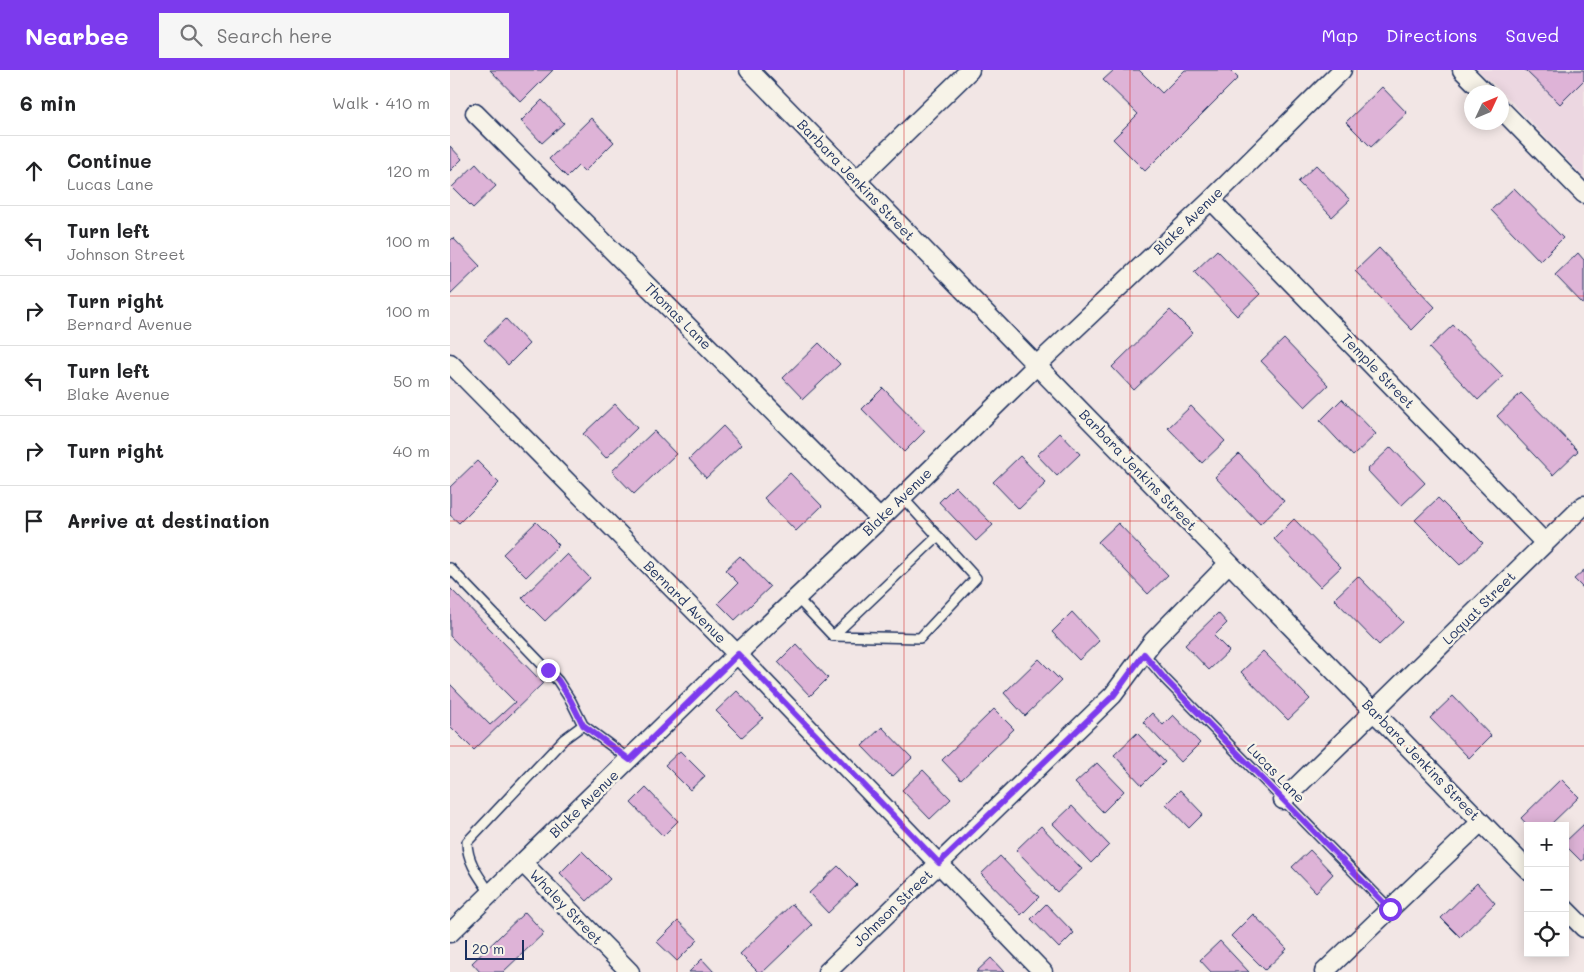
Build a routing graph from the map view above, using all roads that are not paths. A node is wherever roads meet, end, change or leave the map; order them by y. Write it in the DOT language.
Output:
graph roads {
  1 [pos="750,70"];
  2 [pos="970,70"];
  3 [pos="1342,70"];
  4 [pos="1462,70"];
  5 [pos="1477,85"];
  6 [pos="475,113"];
  7 [pos="1509,117"];
  8 [pos="856,180"];
  9 [pos="1584,194"];
  10 [pos="1211,200"];
  11 [pos="450,363"];
  12 [pos="1037,365"];
  13 [pos="902,497"];
  14 [pos="1584,505"];
  15 [pos="880,519"];
  16 [pos="938,536"];
  17 [pos="1545,543"];
  18 [pos="1228,564"];
  19 [pos="450,568"];
  20 [pos="796,598"];
  21 [pos="833,636"];
  22 [pos="738,654"];
  23 [pos="1144,654"];
  24 [pos="1374,711"];
  25 [pos="583,725"];
  26 [pos="630,760"];
  27 [pos="1283,800"];
  28 [pos="1481,822"];
  29 [pos="524,863"];
  30 [pos="939,863"];
  31 [pos="1525,867"];
  32 [pos="491,894"];
  33 [pos="1390,909"];
  34 [pos="1568,912"];
  35 [pos="1584,928"];
  36 [pos="450,933"];
  37 [pos="630,972"];
  38 [pos="827,972"];
  39 [pos="1043,972"];
  40 [pos="1324,972"];
  1 -- 8 [label="street, Barbara Jenkins Street"];
  2 -- 8 [label="street"];
  3 -- 10 [label="street, Blake Avenue"];
  4 -- 5 [label="street"];
  6 -- 15 [label="street, Thomas Lane"];
  7 -- 9 [label="street"];
  8 -- 12 [label="street, Barbara Jenkins Street"];
  10 -- 12 [label="street, Blake Avenue"];
  10 -- 17 [label="street, Temple Street"];
  11 -- 22 [label="street, Bernard Avenue"];
  12 -- 13 [label="street, Blake Avenue"];
  12 -- 18 [label="street, Barbara Jenkins Street"];
  13 -- 15 [label="street, Blake Avenue"];
  13 -- 16 [label="lane"];
  14 -- 17 [label="street, Loquat Street"];
  15 -- 20 [label="street, Blake Avenue"];
  16 -- 21 [label="lane"];
  16 -- 21 [label="lane"];
  17 -- 24 [label="street, Loquat Street"];
  18 -- 23 [label="street, Johnson Street"];
  18 -- 24 [label="street, Barbara Jenkins Street"];
  19 -- 25 [label="lane"];
  20 -- 21 [label="lane"];
  20 -- 22 [label="street, Blake Avenue"];
  22 -- 26 [label="street, Blake Avenue"];
  22 -- 30 [label="street, Bernard Avenue"];
  23 -- 27 [label="lane, Lucas Lane"];
  23 -- 30 [label="street, Johnson Street"];
  24 -- 27 [label="street, Loquat Street"];
  24 -- 28 [label="street, Barbara Jenkins Street"];
  25 -- 26 [label="lane"];
  25 -- 32 [label="lane"];
  26 -- 29 [label="street, Blake Avenue"];
  27 -- 33 [label="lane, Lucas Lane"];
  28 -- 31 [label="street, Barbara Jenkins Street"];
  28 -- 33 [label="street"];
  29 -- 32 [label="street, Blake Avenue"];
  29 -- 37 [label="street, Whaley Street"];
  30 -- 38 [label="street, Johnson Street"];
  30 -- 39 [label="street, Bernard Avenue"];
  32 -- 36 [label="street, Blake Avenue"];
  33 -- 40 [label="street"];
  34 -- 35 [label="street"];
}
